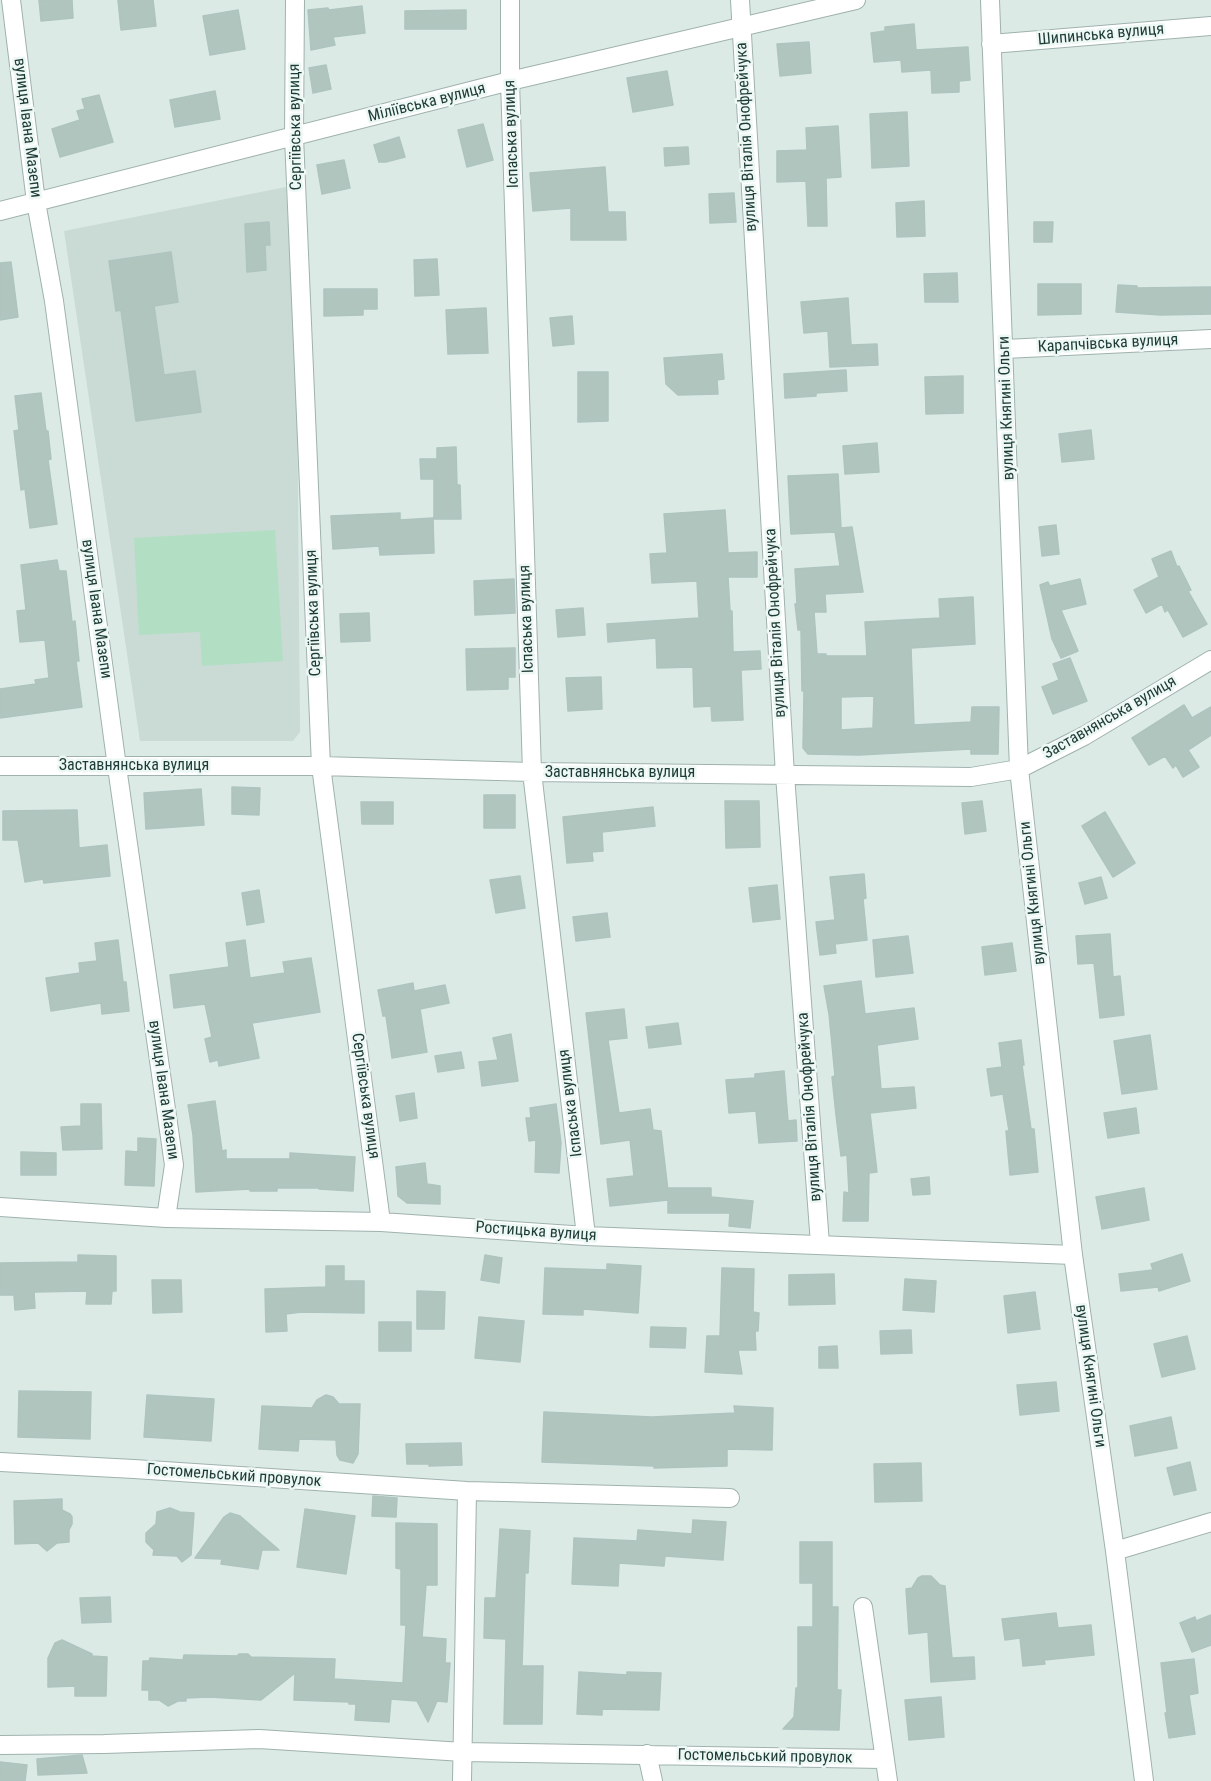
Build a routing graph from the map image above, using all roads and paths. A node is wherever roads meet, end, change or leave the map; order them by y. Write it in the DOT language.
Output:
graph roads {
  1 [pos="11,0"];
  2 [pos="295,0"];
  3 [pos="510,0"];
  4 [pos="740,0"];
  5 [pos="856,0"];
  6 [pos="990,0"];
  7 [pos="1211,26"];
  8 [pos="741,28"];
  9 [pos="992,44"];
  10 [pos="510,81"];
  11 [pos="294,137"];
  12 [pos="36,202"];
  13 [pos="0,211"];
  14 [pos="1211,339"];
  15 [pos="1005,349"];
  16 [pos="1211,660"];
  17 [pos="0,766"];
  18 [pos="321,766"];
  19 [pos="117,767"];
  20 [pos="1019,769"];
  21 [pos="532,772"];
  22 [pos="785,775"];
  23 [pos="0,1207"];
  24 [pos="166,1218"];
  25 [pos="381,1222"];
  26 [pos="586,1236"];
  27 [pos="820,1244"];
  28 [pos="1073,1255"];
  29 [pos="0,1462"];
  30 [pos="467,1491"];
  31 [pos="730,1498"];
  32 [pos="1211,1522"];
  33 [pos="1115,1551"];
  34 [pos="863,1607"];
  35 [pos="0,1745"];
  36 [pos="463,1752"];
  37 [pos="647,1754"];
  38 [pos="884,1759"];
  39 [pos="462,1781"];
  40 [pos="654,1781"];
  41 [pos="888,1781"];
  42 [pos="1144,1781"];
  1 -- 12 [label="street, вулиця Івана Мазепи"];
  2 -- 11 [label="street, Сергіївська вулиця"];
  3 -- 10 [label="street, Іспаська вулиця"];
  4 -- 8 [label="street, вулиця Віталія Онофрейчука"];
  5 -- 8 [label="street, Міліївська вулиця"];
  6 -- 9 [label="street, вулиця Княгині Ольги"];
  7 -- 9 [label="street, Шипинська вулиця"];
  8 -- 10 [label="street, Міліївська вулиця"];
  8 -- 22 [label="street, вулиця Віталія Онофрейчука"];
  9 -- 15 [label="street, вулиця Княгині Ольги"];
  10 -- 11 [label="street, Міліївська вулиця"];
  10 -- 21 [label="street, Іспаська вулиця"];
  11 -- 12 [label="street, Міліївська вулиця"];
  11 -- 18 [label="street, Сергіївська вулиця"];
  12 -- 13 [label="street, Міліївська вулиця"];
  12 -- 19 [label="street, вулиця Івана Мазепи"];
  14 -- 15 [label="street, Карапчівська вулиця"];
  15 -- 20 [label="street, вулиця Княгині Ольги"];
  16 -- 20 [label="street, Заставнянська вулиця"];
  17 -- 19 [label="street, Заставнянська вулиця"];
  18 -- 19 [label="street, Заставнянська вулиця"];
  18 -- 21 [label="street, Заставнянська вулиця"];
  18 -- 25 [label="street, Сергіївська вулиця"];
  19 -- 24 [label="street, вулиця Івана Мазепи"];
  20 -- 22 [label="street, Заставнянська вулиця"];
  20 -- 28 [label="street, вулиця Княгині Ольги"];
  21 -- 22 [label="street, Заставнянська вулиця"];
  21 -- 26 [label="street, Іспаська вулиця"];
  22 -- 27 [label="street, вулиця Віталія Онофрейчука"];
  23 -- 24 [label="street, Ростицька вулиця"];
  24 -- 25 [label="street, Ростицька вулиця"];
  25 -- 26 [label="street, Ростицька вулиця"];
  26 -- 27 [label="street, Ростицька вулиця"];
  27 -- 28 [label="street, Ростицька вулиця"];
  28 -- 33 [label="street, вулиця Княгині Ольги"];
  29 -- 30 [label="street, Гостомельський провулок"];
  30 -- 31 [label="street, Гостомельський провулок"];
  30 -- 36 [label="street"];
  32 -- 33 [label="street"];
  33 -- 42 [label="street, вулиця Княгині Ольги"];
  34 -- 38 [label="street"];
  35 -- 36 [label="street, Гостомельський провулок"];
  36 -- 37 [label="street, Гостомельський провулок"];
  36 -- 39 [label="street"];
  37 -- 38 [label="street, Гостомельський провулок"];
  37 -- 40 [label="street"];
  38 -- 41 [label="street"];
}
